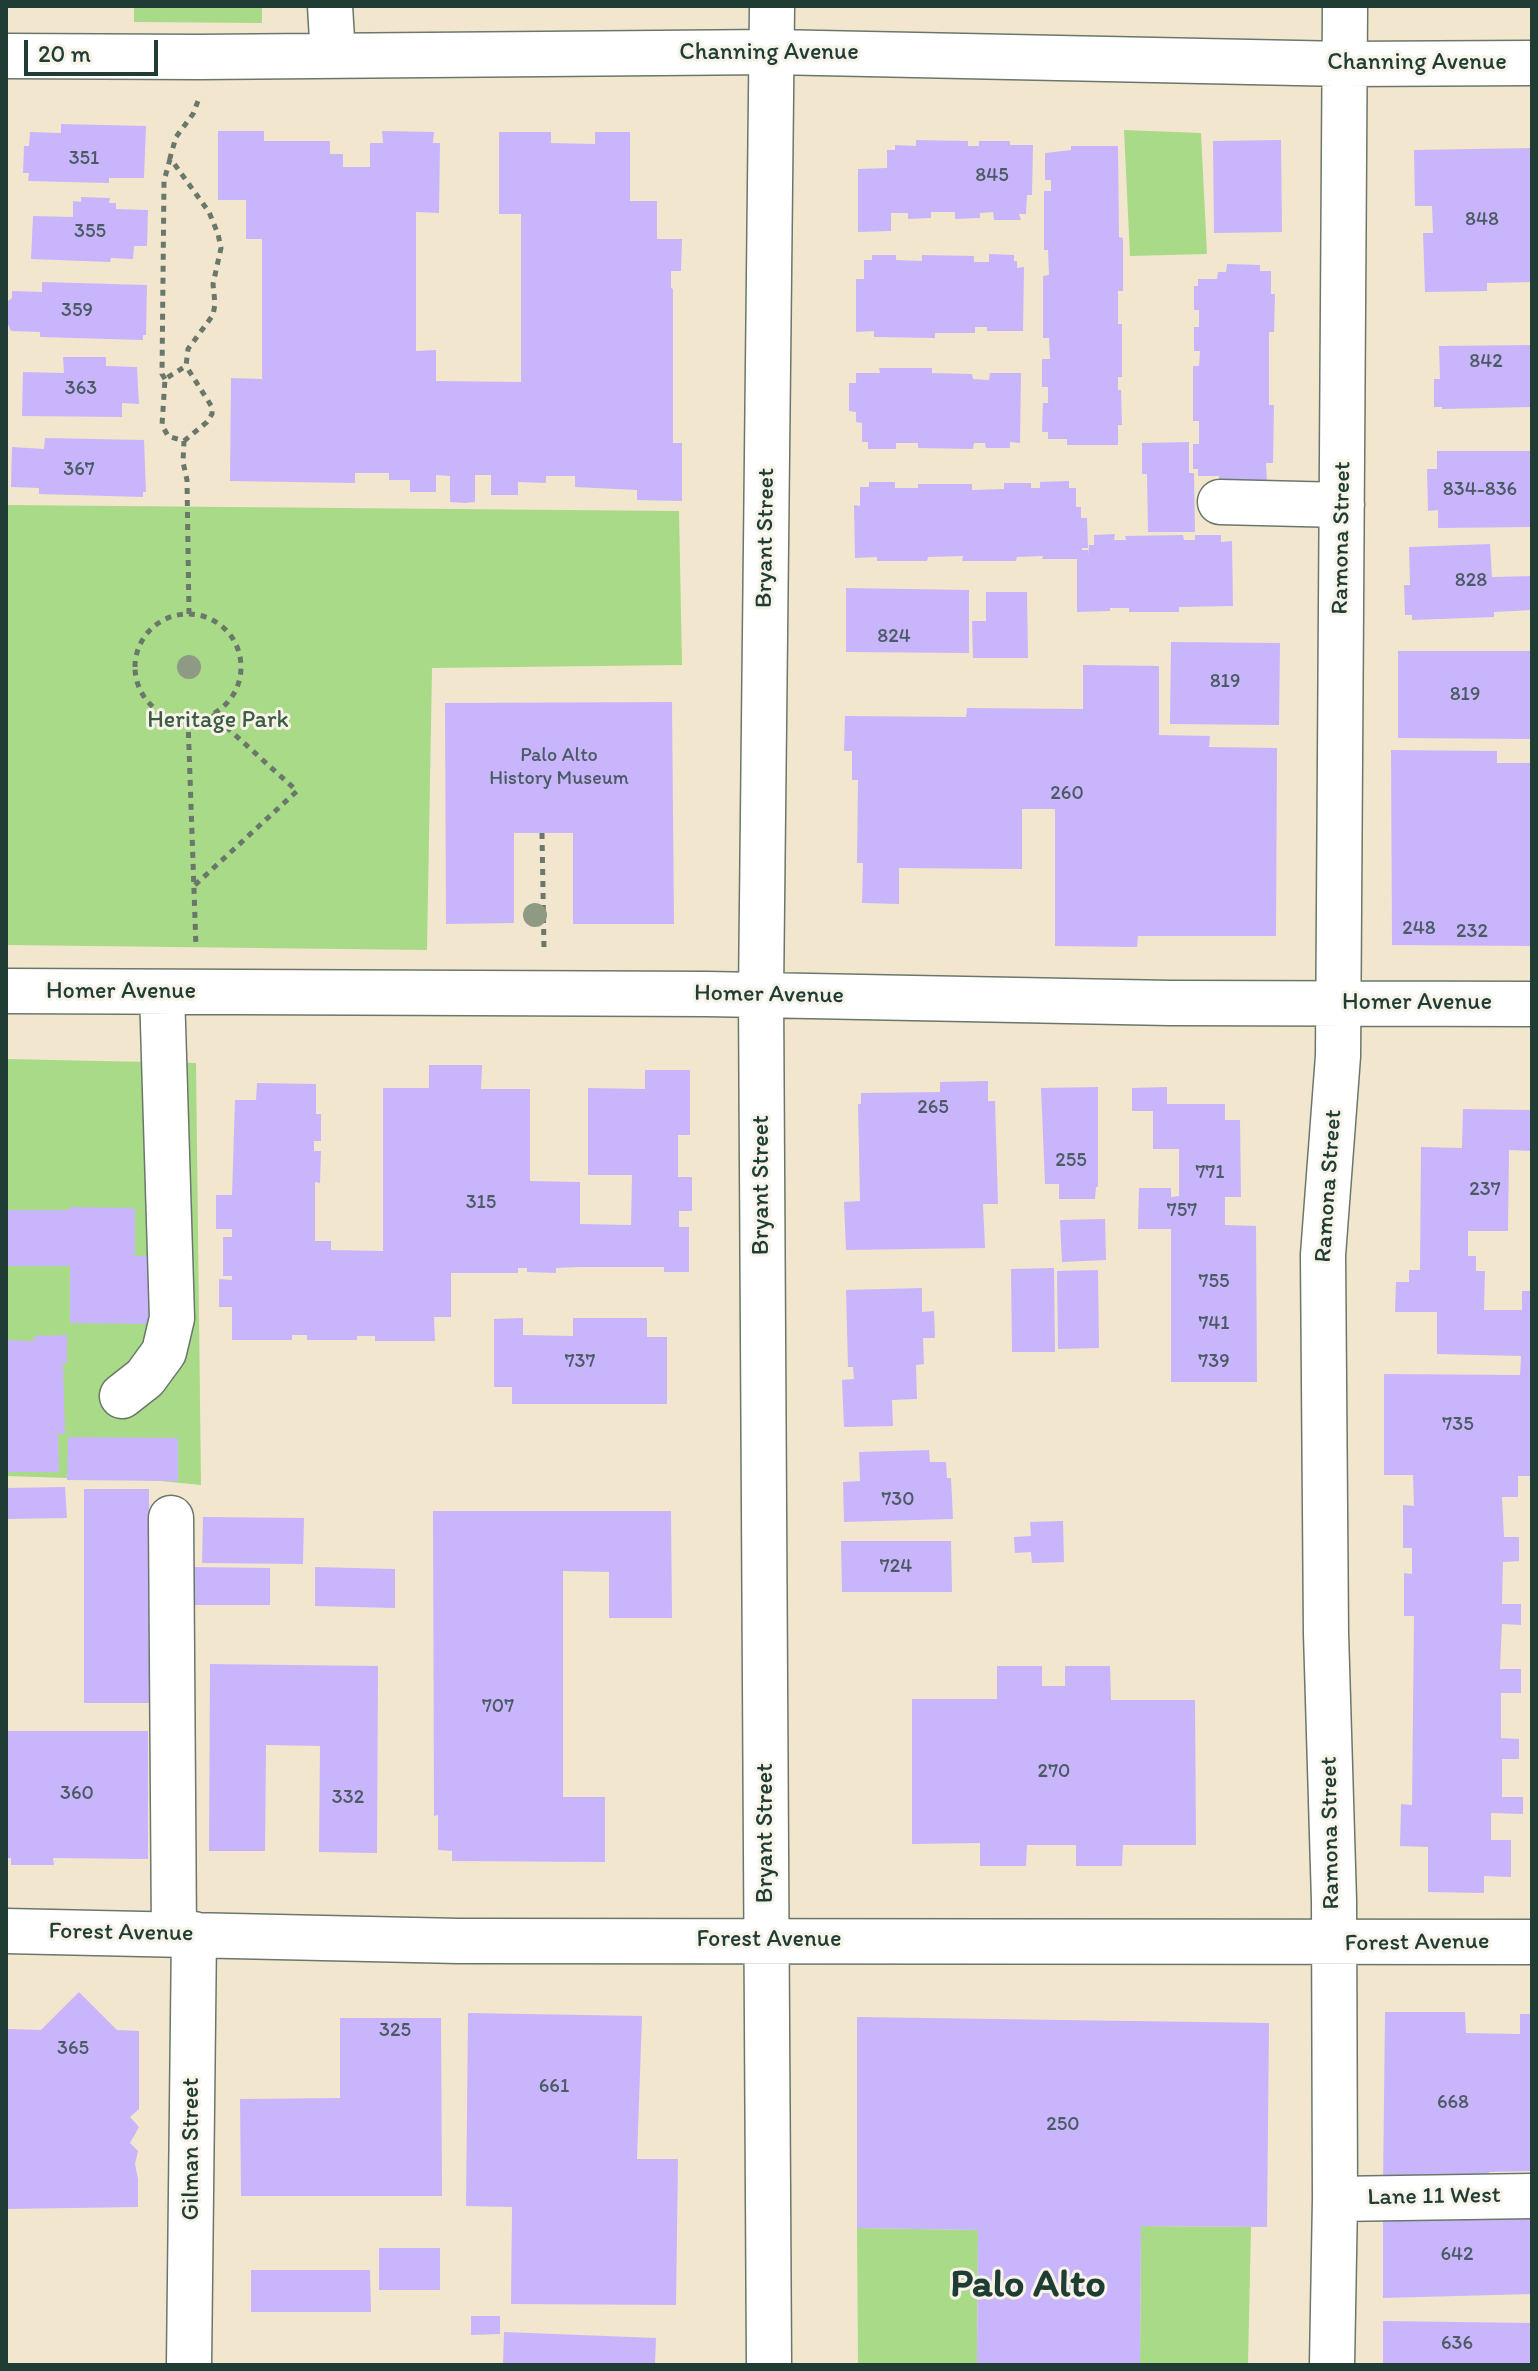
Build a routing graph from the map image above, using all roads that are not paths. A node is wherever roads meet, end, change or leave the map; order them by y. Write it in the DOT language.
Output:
graph roads {
  1 [pos="330,6"];
  2 [pos="772,6"];
  3 [pos="1345,6"];
  4 [pos="772,52"];
  5 [pos="6,56"];
  6 [pos="333,56"];
  7 [pos="1532,63"];
  8 [pos="1345,64"];
  9 [pos="1220,502"];
  10 [pos="1342,505"];
  11 [pos="6,991"];
  12 [pos="180,992"];
  13 [pos="761,994"];
  14 [pos="1339,1002"];
  15 [pos="1532,1004"];
  16 [pos="122,1396"];
  17 [pos="171,1518"];
  18 [pos="6,1931"];
  19 [pos="184,1934"];
  20 [pos="766,1941"];
  21 [pos="1532,1942"];
  22 [pos="1332,1944"];
  23 [pos="1532,2196"];
  24 [pos="1335,2199"];
  25 [pos="189,2365"];
  26 [pos="769,2365"];
  27 [pos="1332,2365"];
  1 -- 6 [label="street"];
  2 -- 4 [label="street, Bryant Street"];
  3 -- 8 [label="street, Ramona Street"];
  4 -- 6 [label="street, Channing Avenue"];
  4 -- 8 [label="street, Channing Avenue"];
  4 -- 13 [label="street, Bryant Street"];
  5 -- 6 [label="street, Channing Avenue"];
  7 -- 8 [label="street, Channing Avenue"];
  8 -- 10 [label="street, Ramona Street"];
  9 -- 10 [label="street"];
  10 -- 14 [label="street, Ramona Street"];
  11 -- 12 [label="street, Homer Avenue"];
  12 -- 13 [label="street, Homer Avenue"];
  12 -- 16 [label="street"];
  13 -- 14 [label="street, Homer Avenue"];
  13 -- 20 [label="street, Bryant Street"];
  14 -- 15 [label="street, Homer Avenue"];
  14 -- 22 [label="street, Ramona Street"];
  17 -- 19 [label="street, Gilman Street"];
  18 -- 19 [label="street, Forest Avenue"];
  19 -- 20 [label="street, Forest Avenue"];
  19 -- 25 [label="street, Gilman Street"];
  20 -- 22 [label="street, Forest Avenue"];
  20 -- 26 [label="street, Bryant Street"];
  21 -- 22 [label="street, Forest Avenue"];
  22 -- 24 [label="street, Ramona Street"];
  23 -- 24 [label="street, Lane 11 West"];
  24 -- 27 [label="street, Ramona Street"];
}
